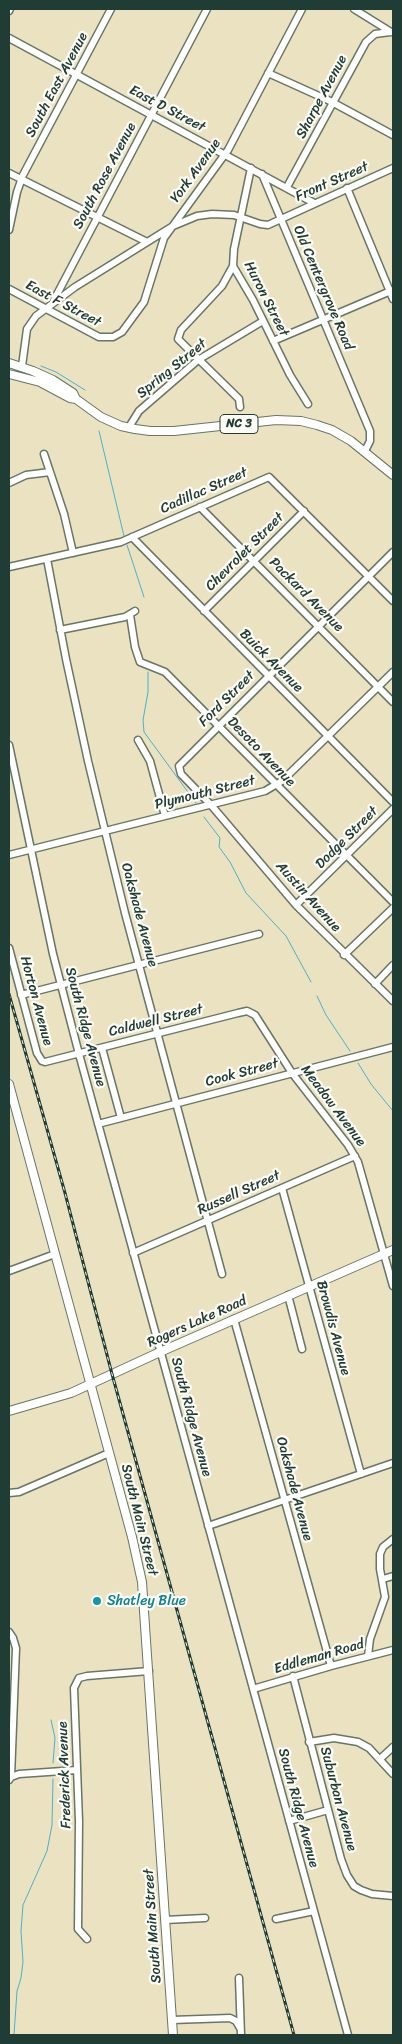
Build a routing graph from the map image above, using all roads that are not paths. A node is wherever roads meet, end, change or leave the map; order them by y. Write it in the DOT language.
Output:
graph roads {
  1 [pos="112,9"];
  2 [pos="207,9"];
  3 [pos="302,9"];
  4 [pos="354,9"];
  5 [pos="392,33"];
  6 [pos="9,38"];
  7 [pos="268,73"];
  8 [pos="76,75"];
  9 [pos="333,103"];
  10 [pos="152,115"];
  11 [pos="393,135"];
  12 [pos="225,155"];
  13 [pos="251,168"];
  14 [pos="393,168"];
  15 [pos="9,173"];
  16 [pos="262,174"];
  17 [pos="21,180"];
  18 [pos="287,187"];
  19 [pos="347,188"];
  20 [pos="314,203"];
  21 [pos="240,216"];
  22 [pos="97,217"];
  23 [pos="280,219"];
  24 [pos="173,226"];
  25 [pos="9,230"];
  26 [pos="147,242"];
  27 [pos="233,266"];
  28 [pos="9,289"];
  29 [pos="392,291"];
  30 [pos="393,299"];
  31 [pos="53,302"];
  32 [pos="45,309"];
  33 [pos="323,319"];
  34 [pos="263,321"];
  35 [pos="107,339"];
  36 [pos="273,341"];
  37 [pos="198,360"];
  38 [pos="9,363"];
  39 [pos="22,366"];
  40 [pos="9,372"];
  41 [pos="76,399"];
  42 [pos="308,404"];
  43 [pos="240,407"];
  44 [pos="129,428"];
  45 [pos="365,451"];
  46 [pos="44,454"];
  47 [pos="50,472"];
  48 [pos="393,475"];
  49 [pos="9,483"];
  50 [pos="200,507"];
  51 [pos="304,511"];
  52 [pos="132,537"];
  53 [pos="393,552"];
  54 [pos="73,553"];
  55 [pos="48,559"];
  56 [pos="254,561"];
  57 [pos="9,567"];
  58 [pos="369,577"];
  59 [pos="393,601"];
  60 [pos="204,611"];
  61 [pos="318,626"];
  62 [pos="60,630"];
  63 [pos="393,672"];
  64 [pos="268,676"];
  65 [pos="378,686"];
  66 [pos="393,702"];
  67 [pos="218,726"];
  68 [pos="328,736"];
  69 [pos="138,740"];
  70 [pos="9,745"];
  71 [pos="276,785"];
  72 [pos="393,802"];
  73 [pos="211,805"];
  74 [pos="393,809"];
  75 [pos="165,816"];
  76 [pos="105,831"];
  77 [pos="30,850"];
  78 [pos="9,855"];
  79 [pos="347,856"];
  80 [pos="393,902"];
  81 [pos="296,905"];
  82 [pos="393,908"];
  83 [pos="259,934"];
  84 [pos="9,948"];
  85 [pos="344,955"];
  86 [pos="139,965"];
  87 [pos="393,965"];
  88 [pos="375,984"];
  89 [pos="61,985"];
  90 [pos="21,995"];
  91 [pos="393,1001"];
  92 [pos="247,1011"];
  93 [pos="157,1034"];
  94 [pos="393,1047"];
  95 [pos="102,1048"];
  96 [pos="78,1054"];
  97 [pos="42,1061"];
  98 [pos="292,1073"];
  99 [pos="9,1084"];
  100 [pos="176,1103"];
  101 [pos="121,1118"];
  102 [pos="98,1124"];
  103 [pos="355,1156"];
  104 [pos="282,1188"];
  105 [pos="207,1221"];
  106 [pos="393,1250"];
  107 [pos="133,1253"];
  108 [pos="55,1254"];
  109 [pos="384,1254"];
  110 [pos="9,1270"];
  111 [pos="222,1274"];
  112 [pos="309,1286"];
  113 [pos="393,1286"];
  114 [pos="288,1295"];
  115 [pos="234,1319"];
  116 [pos="302,1349"];
  117 [pos="160,1352"];
  118 [pos="90,1384"];
  119 [pos="9,1411"];
  120 [pos="109,1453"];
  121 [pos="393,1463"];
  122 [pos="361,1474"];
  123 [pos="9,1493"];
  124 [pos="284,1500"];
  125 [pos="208,1526"];
  126 [pos="393,1539"];
  127 [pos="393,1576"];
  128 [pos="383,1580"];
  129 [pos="9,1632"];
  130 [pos="393,1650"];
  131 [pos="368,1656"];
  132 [pos="331,1666"];
  133 [pos="149,1671"];
  134 [pos="293,1676"];
  135 [pos="253,1689"];
  136 [pos="309,1742"];
  137 [pos="393,1746"];
  138 [pos="380,1759"];
  139 [pos="77,1770"];
  140 [pos="393,1774"];
  141 [pos="10,1779"];
  142 [pos="328,1810"];
  143 [pos="289,1821"];
  144 [pos="393,1896"];
  145 [pos="314,1911"];
  146 [pos="205,1918"];
  147 [pos="276,1919"];
  148 [pos="165,1920"];
  149 [pos="86,1939"];
  150 [pos="240,1978"];
  151 [pos="172,2020"];
  152 [pos="240,2028"];
  153 [pos="173,2035"];
  154 [pos="241,2035"];
  155 [pos="348,2035"];
  1 -- 8 [label="street, South East Avenue"];
  2 -- 10 [label="street, South Rose Avenue"];
  3 -- 7 [label="street, York Avenue"];
  4 -- 5 [label="street"];
  5 -- 9 [label="street, Sharpe Avenue"];
  6 -- 8 [label="street, East D Street"];
  7 -- 9 [label="street"];
  7 -- 12 [label="street, York Avenue"];
  8 -- 10 [label="street, East D Street"];
  8 -- 17 [label="street, South East Avenue"];
  9 -- 11 [label="street"];
  9 -- 18 [label="street, Sharpe Avenue"];
  10 -- 12 [label="street, East D Street"];
  10 -- 22 [label="street, South Rose Avenue"];
  12 -- 13 [label="street, East D Street"];
  12 -- 24 [label="street, York Avenue"];
  13 -- 16 [label="street, East D Street"];
  13 -- 21 [label="street, Huron Street"];
  14 -- 19 [label="street, Front Street"];
  15 -- 17 [label="street"];
  16 -- 18 [label="street, East D Street"];
  16 -- 23 [label="street"];
  17 -- 22 [label="street"];
  17 -- 25 [label="street, South East Avenue"];
  18 -- 20 [label="street, East D Street"];
  19 -- 20 [label="street, Front Street"];
  19 -- 29 [label="street"];
  20 -- 23 [label="street, Front Street"];
  21 -- 23 [label="street, Old Centergrove Road"];
  21 -- 24 [label="street, Old Centergrove Road"];
  21 -- 27 [label="street, Huron Street"];
  22 -- 26 [label="street"];
  22 -- 31 [label="street, South Rose Avenue"];
  23 -- 33 [label="street, Old Centergrove Road"];
  24 -- 26 [label="street, Old Centergrove Road"];
  24 -- 35 [label="street, York Avenue"];
  26 -- 31 [label="street, Old Centergrove Road"];
  27 -- 34 [label="street, Huron Street"];
  27 -- 37 [label="street"];
  28 -- 32 [label="street, East F Street"];
  29 -- 30 [label="street"];
  29 -- 33 [label="street"];
  31 -- 32 [label="street, Old Centergrove Road"];
  32 -- 35 [label="street, East F Street"];
  32 -- 39 [label="street, Old Centergrove Road"];
  33 -- 36 [label="street"];
  33 -- 45 [label="street, Old Centergrove Road"];
  34 -- 36 [label="street, Huron Street"];
  34 -- 37 [label="street, Spring Street"];
  36 -- 42 [label="street, Huron Street"];
  37 -- 43 [label="street"];
  37 -- 44 [label="street, Spring Street"];
  38 -- 39 [label="main road, NC 3"];
  39 -- 40 [label="main road"];
  39 -- 41 [label="main road, NC 3"];
  40 -- 41 [label="main road, NC 3"];
  41 -- 44 [label="main road, NC 3"];
  44 -- 45 [label="main road, NC 3"];
  45 -- 48 [label="main road, NC 3"];
  46 -- 47 [label="street"];
  47 -- 49 [label="street"];
  47 -- 54 [label="street"];
  50 -- 51 [label="street, Cadillac Street"];
  50 -- 52 [label="street, Cadillac Street"];
  50 -- 56 [label="street, Packard Avenue"];
  51 -- 56 [label="street, Chevrolet Street"];
  51 -- 58 [label="street, Cadillac Street"];
  52 -- 54 [label="street, Cadillac Street"];
  52 -- 60 [label="street, Buick Avenue"];
  53 -- 58 [label="street, Ford Street"];
  54 -- 55 [label="street, Cadillac Street"];
  55 -- 57 [label="street, Cadillac Street"];
  55 -- 62 [label="street, Oakshade Avenue"];
  56 -- 60 [label="street, Chevrolet Street"];
  56 -- 61 [label="street, Packard Avenue"];
  58 -- 59 [label="street, Cadillac Street"];
  58 -- 61 [label="street, Ford Street"];
  60 -- 64 [label="street, Buick Avenue"];
  61 -- 64 [label="street, Ford Street"];
  61 -- 65 [label="street, Packard Avenue"];
  62 -- 67 [label="street, Desoto Avenue"];
  62 -- 76 [label="street, Oakshade Avenue"];
  63 -- 65 [label="street, Plymouth Street"];
  64 -- 67 [label="street, Ford Street"];
  64 -- 68 [label="street, Buick Avenue"];
  65 -- 66 [label="street, Packard Avenue"];
  65 -- 68 [label="street, Plymouth Street"];
  67 -- 71 [label="street, Desoto Avenue"];
  67 -- 73 [label="street, Ford Street"];
  68 -- 71 [label="street, Plymouth Street"];
  68 -- 72 [label="street, Buick Avenue"];
  69 -- 75 [label="street"];
  70 -- 77 [label="street, South Ridge Avenue"];
  71 -- 73 [label="street, Plymouth Street"];
  71 -- 79 [label="street, Desoto Avenue"];
  73 -- 75 [label="street, Plymouth Street"];
  73 -- 81 [label="street, Austin Avenue"];
  74 -- 79 [label="street, Dodge Street"];
  75 -- 76 [label="street, Plymouth Street"];
  76 -- 77 [label="street, Plymouth Street"];
  76 -- 86 [label="street, Oakshade Avenue"];
  77 -- 78 [label="street, Plymouth Street"];
  77 -- 89 [label="street, South Ridge Avenue"];
  79 -- 80 [label="street, Desoto Avenue"];
  79 -- 81 [label="street, Dodge Street"];
  81 -- 85 [label="street, Austin Avenue"];
  82 -- 85 [label="street"];
  83 -- 86 [label="street"];
  84 -- 90 [label="street, Horton Avenue"];
  85 -- 88 [label="street, Austin Avenue"];
  86 -- 89 [label="street"];
  86 -- 93 [label="street, Oakshade Avenue"];
  87 -- 88 [label="street"];
  88 -- 91 [label="street, Austin Avenue"];
  89 -- 90 [label="street"];
  89 -- 96 [label="street, South Ridge Avenue"];
  90 -- 97 [label="street, Horton Avenue"];
  92 -- 93 [label="street, Caldwell Street"];
  92 -- 98 [label="street, Meadow Avenue"];
  93 -- 95 [label="street, Caldwell Street"];
  93 -- 100 [label="street, Oakshade Avenue"];
  94 -- 98 [label="street, Cook Street"];
  95 -- 96 [label="street, Caldwell Street"];
  95 -- 101 [label="street"];
  96 -- 97 [label="street, Caldwell Street"];
  96 -- 102 [label="street, South Ridge Avenue"];
  98 -- 100 [label="street, Cook Street"];
  98 -- 103 [label="street, Meadow Avenue"];
  99 -- 108 [label="main road, South Main Street"];
  100 -- 101 [label="street, Cook Street"];
  100 -- 105 [label="street, Oakshade Avenue"];
  101 -- 102 [label="street, Cook Street"];
  102 -- 107 [label="street, South Ridge Avenue"];
  103 -- 104 [label="street, Russell Street"];
  103 -- 109 [label="street, Meadow Avenue"];
  104 -- 105 [label="street, Russell Street"];
  104 -- 112 [label="street, Browdis Avenue"];
  105 -- 107 [label="street, Russell Street"];
  105 -- 111 [label="street, Oakshade Avenue"];
  106 -- 109 [label="main road, Rogers Lake Road"];
  107 -- 117 [label="street, South Ridge Avenue"];
  108 -- 110 [label="street"];
  108 -- 118 [label="main road, South Main Street"];
  109 -- 112 [label="main road, Rogers Lake Road"];
  109 -- 113 [label="street, Meadow Avenue"];
  112 -- 114 [label="main road, Rogers Lake Road"];
  112 -- 122 [label="street, Browdis Avenue"];
  114 -- 115 [label="main road, Rogers Lake Road"];
  114 -- 116 [label="street"];
  115 -- 117 [label="main road, Rogers Lake Road"];
  115 -- 124 [label="street, Oakshade Avenue"];
  117 -- 118 [label="main road, Rogers Lake Road"];
  117 -- 125 [label="street, South Ridge Avenue"];
  118 -- 119 [label="main road, Rogers Lake Road"];
  118 -- 120 [label="main road, South Main Street"];
  120 -- 123 [label="street"];
  120 -- 133 [label="main road, South Main Street"];
  121 -- 122 [label="street"];
  122 -- 124 [label="street"];
  124 -- 125 [label="street"];
  124 -- 132 [label="street, Oakshade Avenue"];
  125 -- 135 [label="street, South Ridge Avenue"];
  126 -- 128 [label="street"];
  127 -- 128 [label="street"];
  128 -- 131 [label="street"];
  129 -- 141 [label="street"];
  130 -- 131 [label="street, Eddleman Road"];
  131 -- 132 [label="street, Eddleman Road"];
  132 -- 134 [label="street, Eddleman Road"];
  133 -- 139 [label="street, Frederick Avenue"];
  133 -- 148 [label="main road, South Main Street"];
  134 -- 135 [label="street, Eddleman Road"];
  134 -- 136 [label="street, Suburban Avenue"];
  135 -- 143 [label="street, South Ridge Avenue"];
  136 -- 138 [label="street"];
  136 -- 142 [label="street, Suburban Avenue"];
  137 -- 138 [label="street"];
  138 -- 140 [label="street"];
  139 -- 141 [label="street"];
  139 -- 149 [label="street, Frederick Avenue"];
  142 -- 143 [label="street"];
  142 -- 144 [label="street, Suburban Avenue"];
  143 -- 145 [label="street, South Ridge Avenue"];
  145 -- 147 [label="street"];
  145 -- 155 [label="street, South Ridge Avenue"];
  146 -- 148 [label="street"];
  148 -- 151 [label="main road, South Main Street"];
  150 -- 152 [label="street"];
  151 -- 152 [label="street"];
  151 -- 153 [label="main road, South Main Street"];
  152 -- 154 [label="street"];
}
